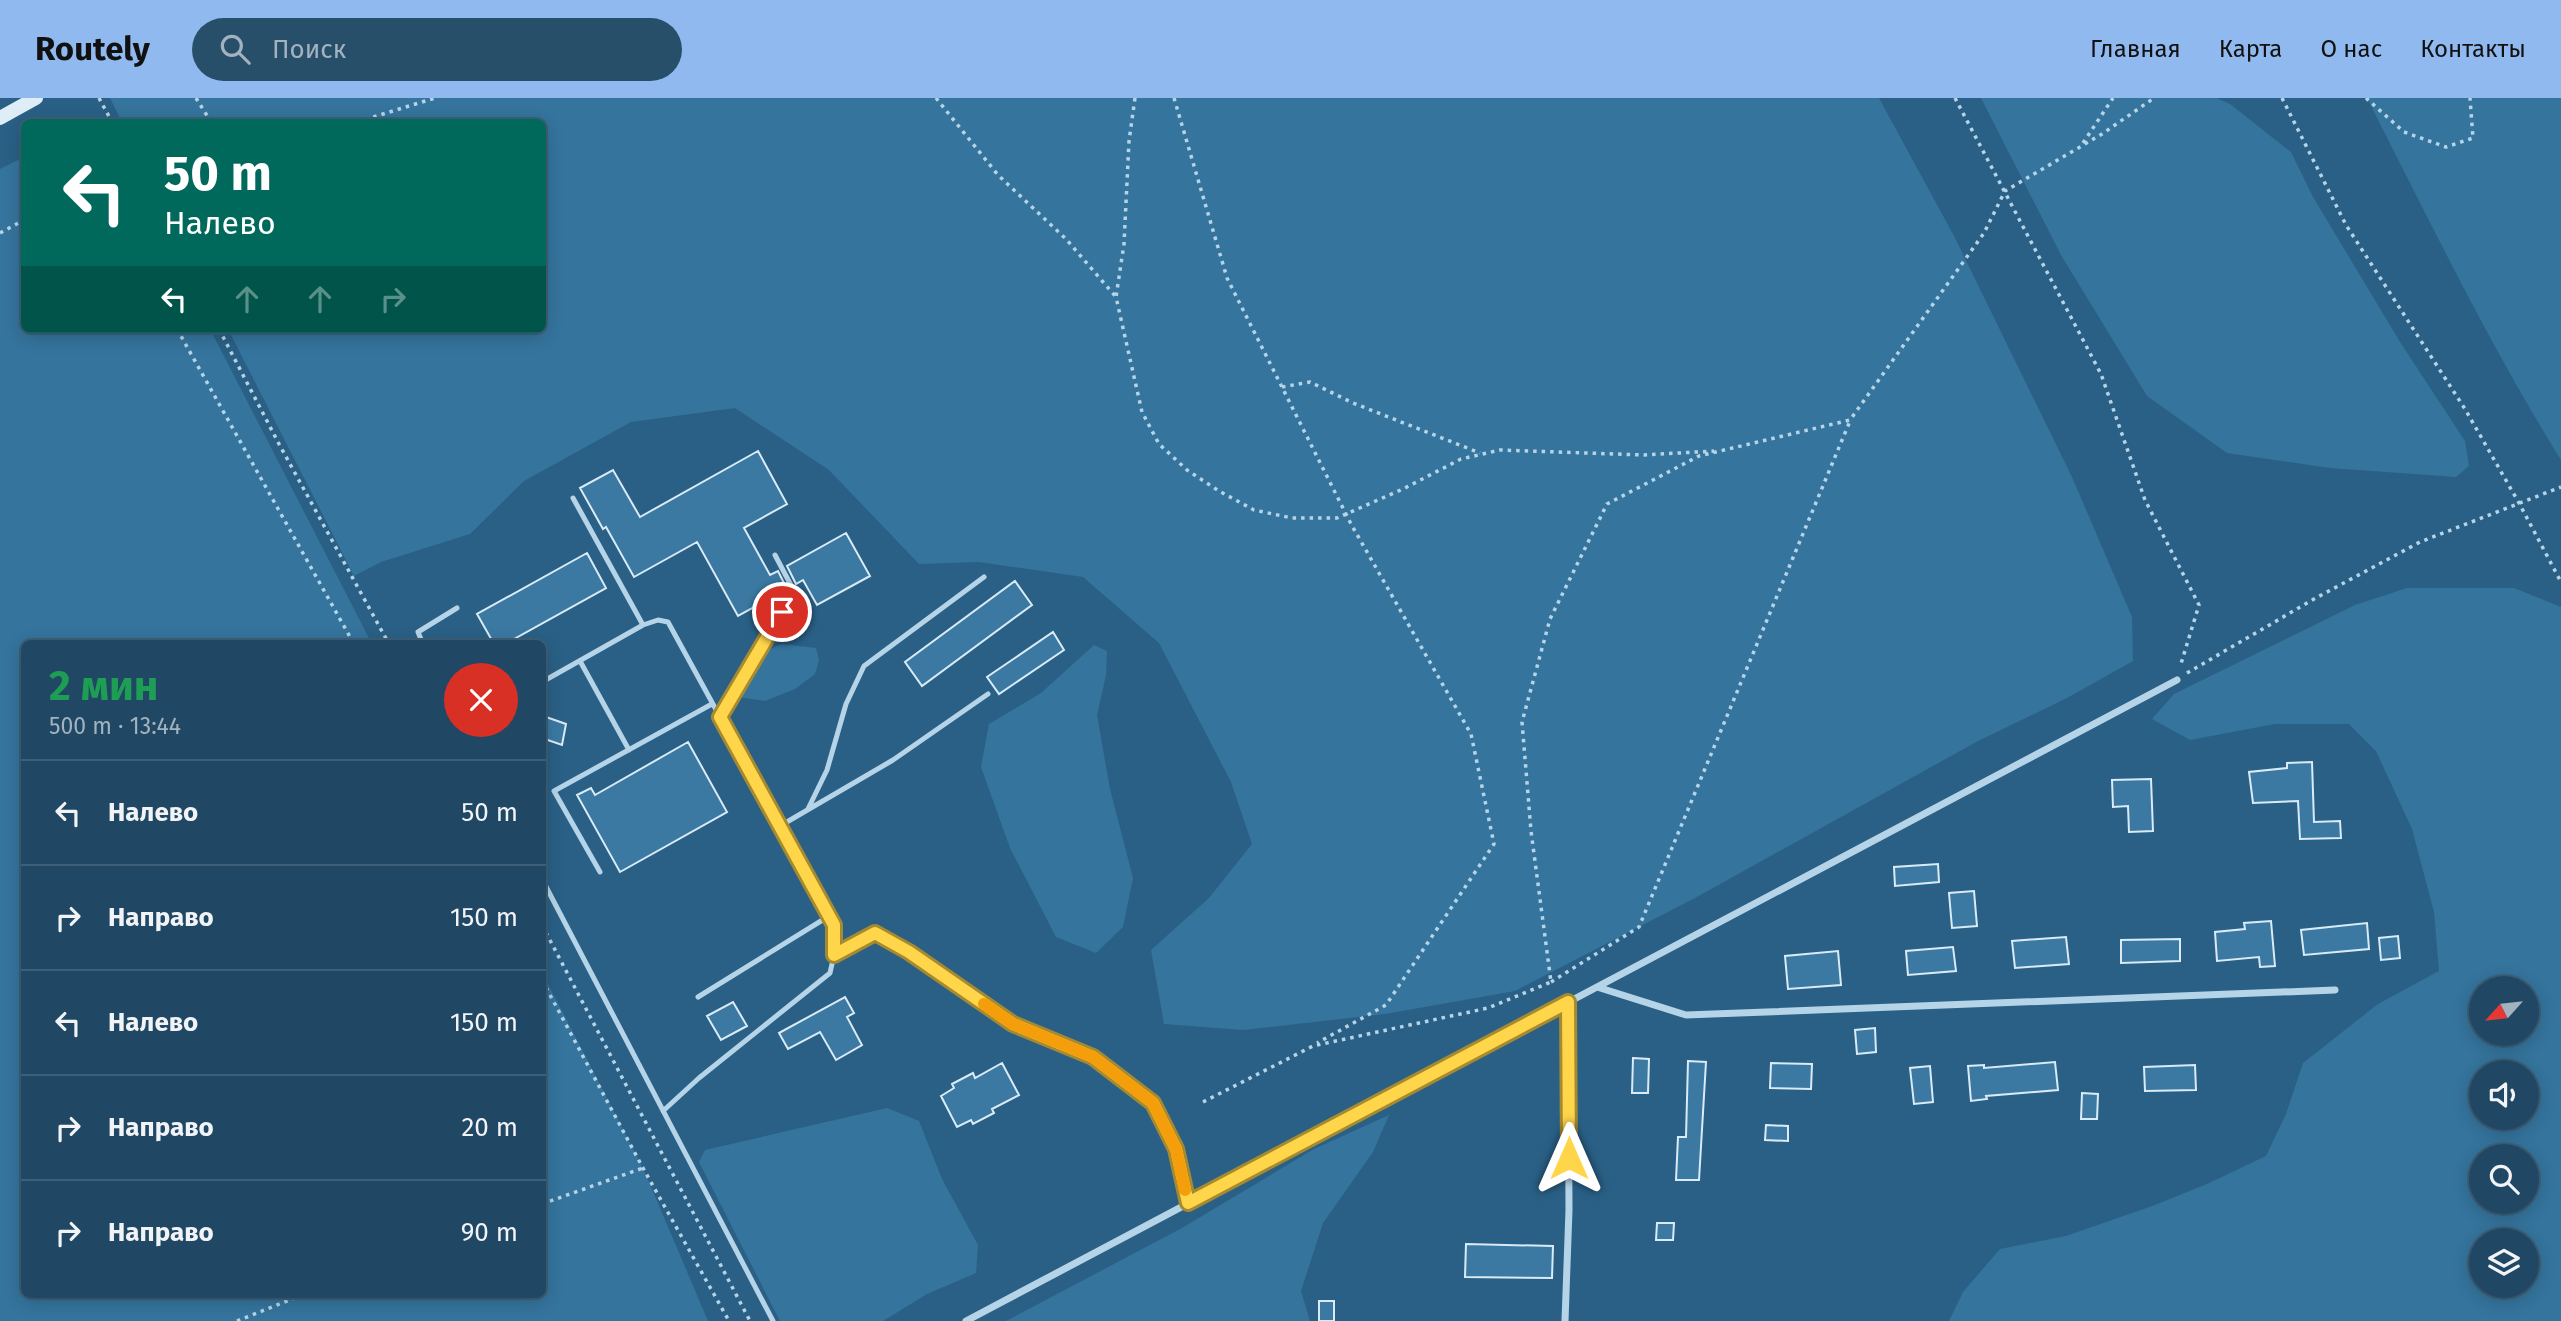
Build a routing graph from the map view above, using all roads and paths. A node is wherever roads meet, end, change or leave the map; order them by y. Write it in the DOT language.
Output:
graph roads {
  1 [pos="36,98"];
  2 [pos="99,98"];
  3 [pos="196,98"];
  4 [pos="435,98"];
  5 [pos="936,98"];
  6 [pos="1135,98"];
  7 [pos="1174,98"];
  8 [pos="1955,98"];
  9 [pos="2113,98"];
  10 [pos="2154,98"];
  11 [pos="2283,98"];
  12 [pos="2366,98"];
  13 [pos="2470,98"];
  14 [pos="0,118"];
  15 [pos="110,119"];
  16 [pos="209,119"];
  17 [pos="367,119"];
  18 [pos="2081,147"];
  19 [pos="2005,191"];
  20 [pos="21,222"];
  21 [pos="0,233"];
  22 [pos="1116,297"];
  23 [pos="179,333"];
  24 [pos="221,333"];
  25 [pos="1282,387"];
  26 [pos="1850,420"];
  27 [pos="1724,450"];
  28 [pos="1482,454"];
  29 [pos="2561,487"];
  30 [pos="573,498"];
  31 [pos="2519,503"];
  32 [pos="1346,514"];
  33 [pos="775,555"];
  34 [pos="984,577"];
  35 [pos="2561,582"];
  36 [pos="457,608"];
  37 [pos="643,625"];
  38 [pos="352,640"];
  39 [pos="387,640"];
  40 [pos="421,640"];
  41 [pos="580,661"];
  42 [pos="546,680"];
  43 [pos="2177,680"];
  44 [pos="988,694"];
  45 [pos="712,704"];
  46 [pos="720,717"];
  47 [pos="629,750"];
  48 [pos="808,809"];
  49 [pos="780,826"];
  50 [pos="600,872"];
  51 [pos="546,887"];
  52 [pos="829,916"];
  53 [pos="546,933"];
  54 [pos="834,955"];
  55 [pos="1550,982"];
  56 [pos="546,987"];
  57 [pos="1597,987"];
  58 [pos="2336,990"];
  59 [pos="698,997"];
  60 [pos="1568,1002"];
  61 [pos="1313,1046"];
  62 [pos="1203,1102"];
  63 [pos="663,1111"];
  64 [pos="643,1168"];
  65 [pos="546,1203"];
  66 [pos="1188,1203"];
  67 [pos="294,1298"];
  68 [pos="237,1321"];
  69 [pos="729,1321"];
  70 [pos="750,1321"];
  71 [pos="773,1321"];
  72 [pos="966,1321"];
  73 [pos="1565,1321"];
  1 -- 14 [label="street"];
  2 -- 15 [label="path"];
  3 -- 16 [label="path"];
  4 -- 17 [label="path"];
  5 -- 22 [label="path"];
  6 -- 22 [label="path"];
  7 -- 25 [label="path"];
  8 -- 19 [label="path"];
  9 -- 18 [label="path"];
  10 -- 18 [label="path"];
  11 -- 31 [label="path"];
  12 -- 13 [label="path"];
  18 -- 19 [label="path"];
  19 -- 26 [label="path"];
  19 -- 43 [label="path"];
  20 -- 21 [label="path"];
  22 -- 32 [label="path"];
  23 -- 38 [label="path"];
  24 -- 39 [label="path"];
  25 -- 28 [label="path"];
  25 -- 32 [label="path"];
  26 -- 27 [label="path"];
  26 -- 55 [label="path"];
  27 -- 28 [label="path"];
  27 -- 55 [label="path"];
  28 -- 32 [label="path"];
  29 -- 31 [label="path"];
  30 -- 37 [label="lane"];
  31 -- 35 [label="path"];
  31 -- 43 [label="path"];
  32 -- 61 [label="path"];
  33 -- 46 [label="lane"];
  34 -- 48 [label="lane"];
  36 -- 40 [label="lane"];
  37 -- 41 [label="lane"];
  37 -- 45 [label="lane"];
  41 -- 42 [label="lane"];
  41 -- 47 [label="lane"];
  43 -- 57 [label="street"];
  44 -- 48 [label="lane"];
  45 -- 46 [label="lane"];
  45 -- 47 [label="lane"];
  46 -- 49 [label="lane"];
  47 -- 50 [label="lane"];
  48 -- 49 [label="lane"];
  49 -- 52 [label="lane"];
  51 -- 63 [label="lane"];
  52 -- 54 [label="lane"];
  52 -- 59 [label="lane"];
  53 -- 70 [label="path"];
  54 -- 63 [label="lane"];
  54 -- 66 [label="lane"];
  55 -- 61 [label="path"];
  56 -- 64 [label="path"];
  57 -- 58 [label="street"];
  57 -- 60 [label="street"];
  60 -- 66 [label="street"];
  60 -- 73 [label="street"];
  61 -- 62 [label="path"];
  63 -- 71 [label="lane"];
  64 -- 65 [label="path"];
  64 -- 69 [label="path"];
  66 -- 72 [label="street"];
  67 -- 68 [label="path"];
}
